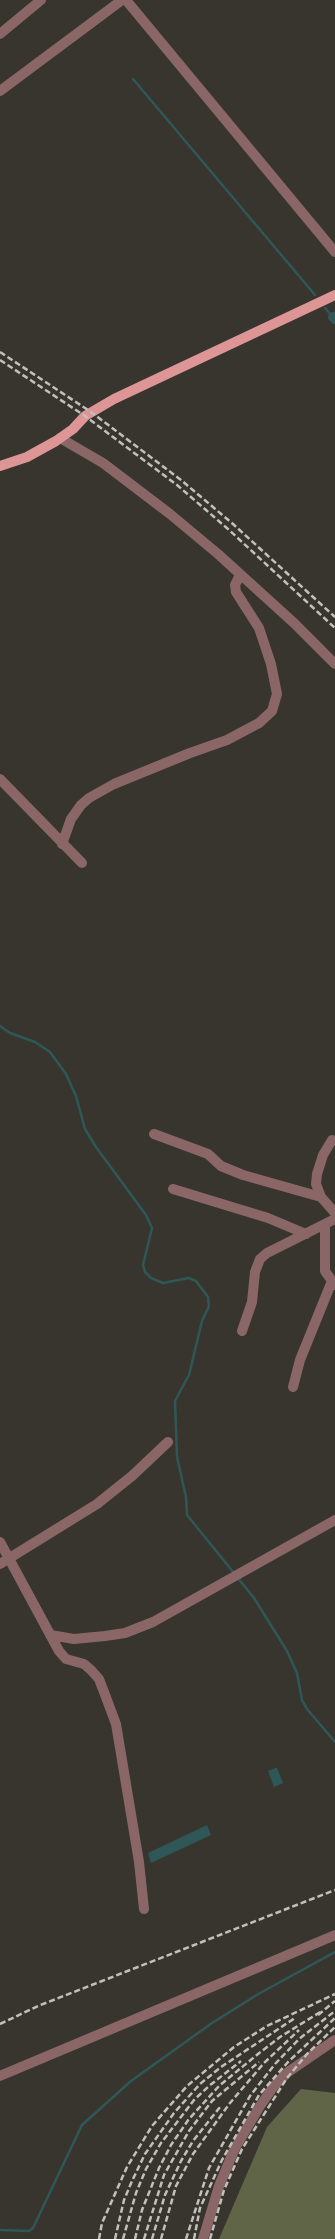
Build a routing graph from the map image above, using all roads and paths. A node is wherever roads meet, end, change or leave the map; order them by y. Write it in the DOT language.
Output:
graph roads {
  1 [pos="41,0"];
  2 [pos="122,0"];
  3 [pos="126,0"];
  4 [pos="0,34"];
  5 [pos="0,91"];
  6 [pos="335,252"];
  7 [pos="335,295"];
  8 [pos="60,438"];
  9 [pos="0,466"];
  10 [pos="240,575"];
  11 [pos="335,664"];
  12 [pos="0,779"];
  13 [pos="62,844"];
  14 [pos="82,863"];
  15 [pos="154,1134"];
  16 [pos="332,1140"];
  17 [pos="174,1189"];
  18 [pos="322,1197"];
  19 [pos="335,1213"];
  20 [pos="335,1219"];
  21 [pos="325,1224"];
  22 [pos="306,1234"];
  23 [pos="333,1283"];
  24 [pos="242,1331"];
  25 [pos="293,1387"];
  26 [pos="168,1442"];
  27 [pos="335,1520"];
  28 [pos="0,1542"];
  29 [pos="4,1561"];
  30 [pos="50,1635"];
  31 [pos="144,1908"];
  32 [pos="335,1934"];
  33 [pos="335,2040"];
  34 [pos="0,2076"];
  35 [pos="203,2239"];
  1 -- 4 [label="street"];
  2 -- 5 [label="street"];
  3 -- 6 [label="street"];
  7 -- 8 [label="main road"];
  8 -- 9 [label="main road"];
  8 -- 10 [label="street"];
  10 -- 11 [label="street"];
  10 -- 13 [label="street"];
  12 -- 13 [label="street"];
  13 -- 14 [label="street"];
  15 -- 18 [label="street"];
  16 -- 18 [label="street"];
  17 -- 22 [label="street"];
  18 -- 19 [label="street"];
  20 -- 21 [label="street"];
  21 -- 22 [label="street"];
  21 -- 23 [label="street"];
  22 -- 24 [label="street"];
  23 -- 25 [label="street"];
  26 -- 29 [label="street"];
  27 -- 30 [label="street"];
  28 -- 29 [label="street"];
  29 -- 30 [label="street"];
  30 -- 31 [label="street"];
  32 -- 34 [label="street"];
  33 -- 35 [label="street"];
}
